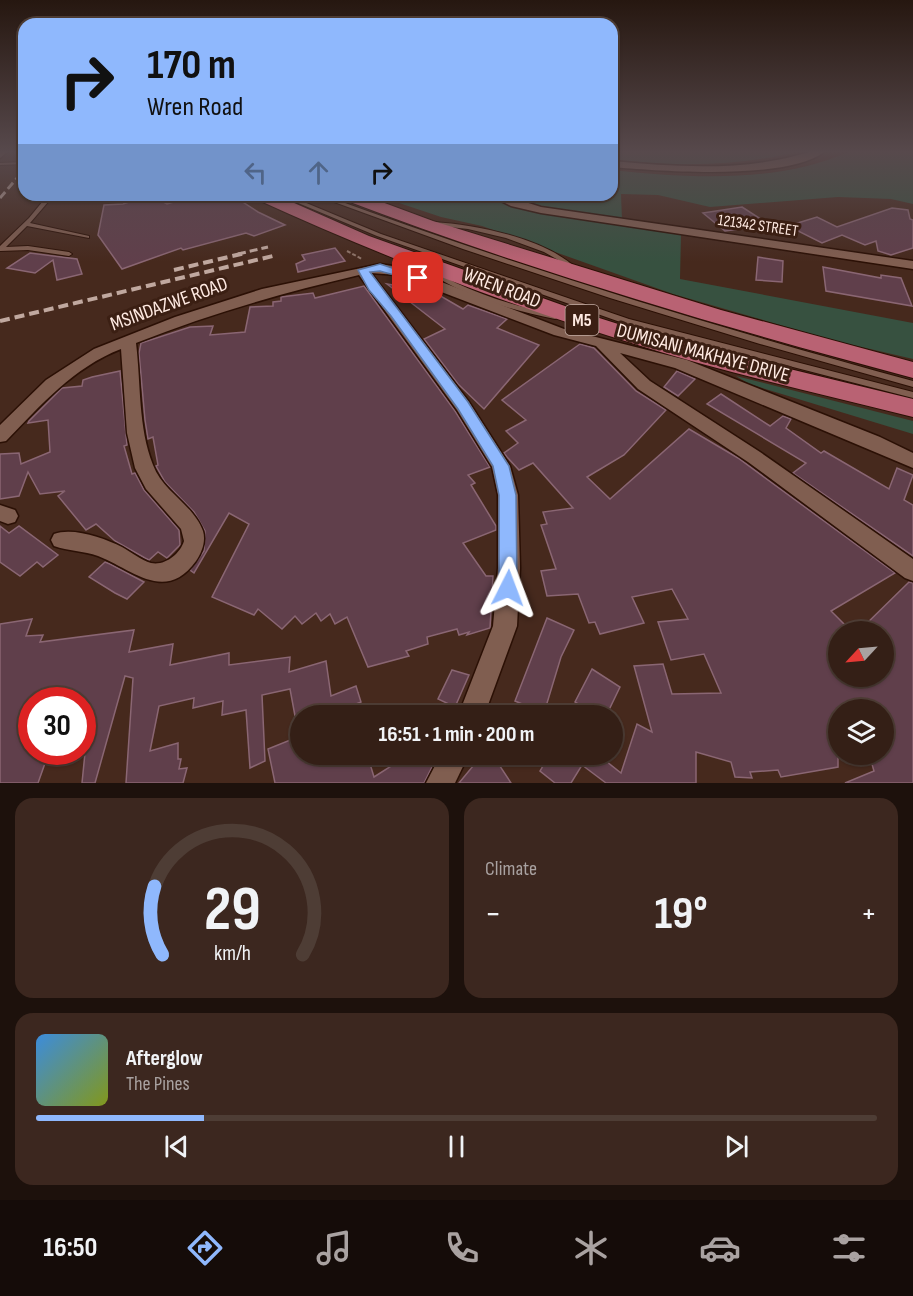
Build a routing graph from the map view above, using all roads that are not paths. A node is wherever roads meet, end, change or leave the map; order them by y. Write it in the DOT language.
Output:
graph roads {
  1 [pos="46,201"];
  2 [pos="291,201"];
  3 [pos="293,201"];
  4 [pos="333,201"];
  5 [pos="364,201"];
  6 [pos="508,201"];
  7 [pos="26,224"];
  8 [pos="87,237"];
  9 [pos="0,249"];
  10 [pos="69,254"];
  11 [pos="913,265"];
  12 [pos="372,269"];
  13 [pos="128,341"];
  14 [pos="602,344"];
  15 [pos="913,370"];
  16 [pos="913,384"];
  17 [pos="913,395"];
  18 [pos="913,408"];
  19 [pos="0,436"];
  20 [pos="913,461"];
  21 [pos="61,540"];
  22 [pos="913,571"];
  23 [pos="475,705"];
  24 [pos="450,765"];
  25 [pos="440,783"];
  1 -- 7 [label="lane"];
  2 -- 18 [label="main road, DUMISANI MAKHAYE DRIVE / M5"];
  3 -- 17 [label="lane"];
  4 -- 16 [label="lane"];
  5 -- 15 [label="main road, DUMISANI MAKHAYE DRIVE / M5"];
  6 -- 11 [label="street, 121342 STREET"];
  7 -- 8 [label="lane"];
  7 -- 9 [label="lane"];
  9 -- 10 [label="lane"];
  12 -- 13 [label="street, MSINDAZWE ROAD"];
  12 -- 14 [label="street, WREN ROAD"];
  12 -- 23 [label="street"];
  13 -- 19 [label="street, MSINDAZWE ROAD"];
  13 -- 21 [label="street"];
  14 -- 20 [label="street, WREN ROAD"];
  14 -- 22 [label="street"];
  24 -- 25 [label="street"];
}
